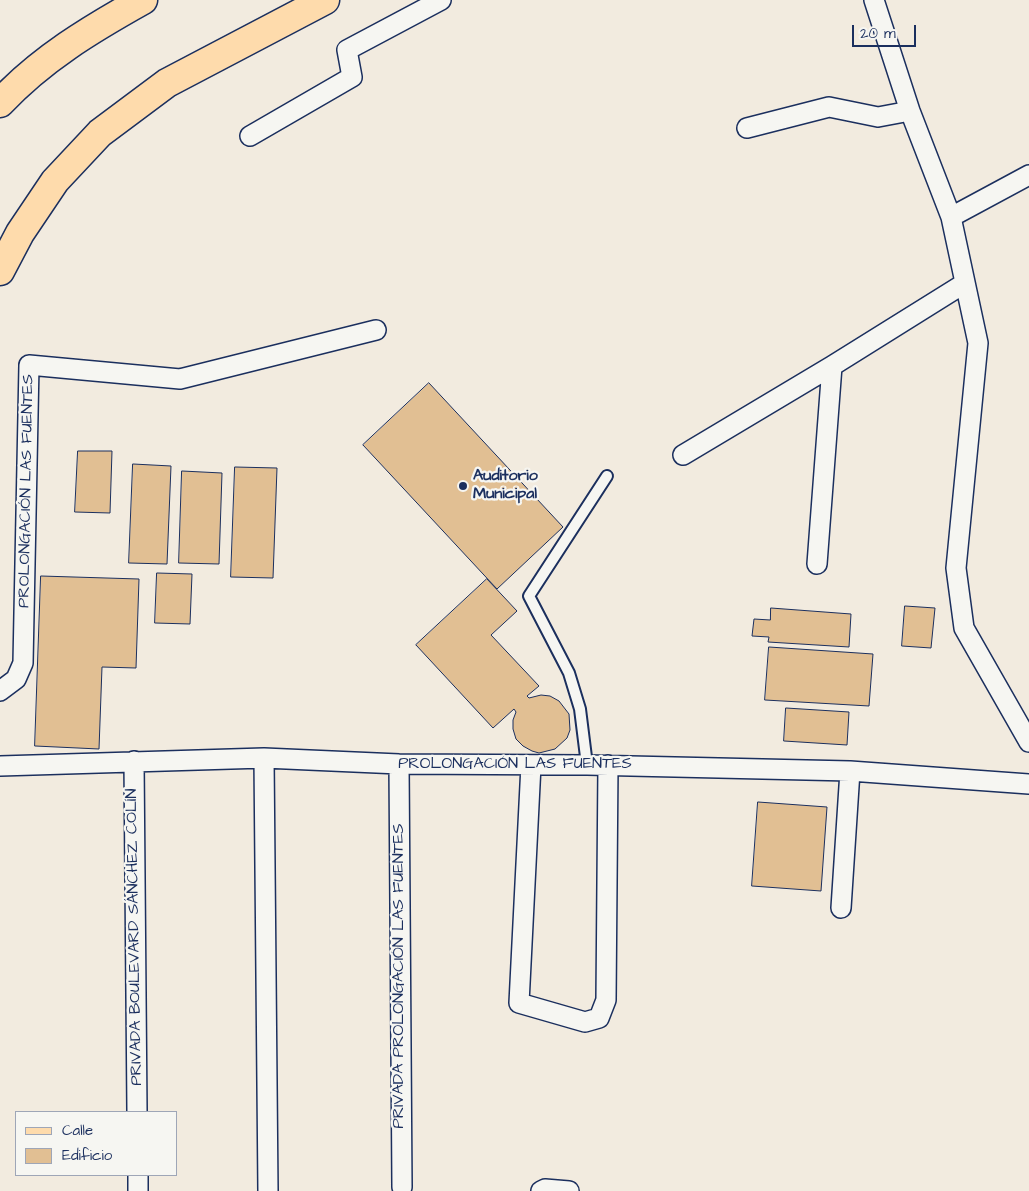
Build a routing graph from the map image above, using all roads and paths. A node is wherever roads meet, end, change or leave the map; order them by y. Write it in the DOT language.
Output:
graph roads {
  1 [pos="143,0"];
  2 [pos="325,0"];
  3 [pos="441,0"];
  4 [pos="874,0"];
  5 [pos="0,103"];
  6 [pos="910,111"];
  7 [pos="747,128"];
  8 [pos="250,136"];
  9 [pos="1029,175"];
  10 [pos="952,217"];
  11 [pos="0,271"];
  12 [pos="966,283"];
  13 [pos="376,330"];
  14 [pos="832,366"];
  15 [pos="683,455"];
  16 [pos="607,476"];
  17 [pos="817,564"];
  18 [pos="0,691"];
  19 [pos="1029,742"];
  20 [pos="264,758"];
  21 [pos="134,761"];
  22 [pos="399,764"];
  23 [pos="531,765"];
  24 [pos="587,765"];
  25 [pos="608,765"];
  26 [pos="0,766"];
  27 [pos="850,770"];
  28 [pos="1029,784"];
  29 [pos="841,908"];
  30 [pos="137,1111"];
  31 [pos="138,1176"];
  32 [pos="402,1187"];
  33 [pos="138,1191"];
  34 [pos="268,1191"];
  35 [pos="541,1191"];
  36 [pos="569,1191"];
  1 -- 5 [label="main road"];
  2 -- 11 [label="main road"];
  3 -- 8 [label="street"];
  4 -- 6 [label="street"];
  6 -- 7 [label="street"];
  6 -- 10 [label="street"];
  9 -- 10 [label="street"];
  10 -- 12 [label="street"];
  12 -- 14 [label="street"];
  12 -- 19 [label="street"];
  13 -- 18 [label="street, PROLONGACIÓN LAS FUENTES"];
  14 -- 15 [label="street"];
  14 -- 17 [label="street"];
  16 -- 24 [label="lane"];
  20 -- 21 [label="street, PROLONGACIÓN LAS FUENTES"];
  20 -- 22 [label="street, PROLONGACIÓN LAS FUENTES"];
  20 -- 34 [label="street"];
  21 -- 26 [label="street, PROLONGACIÓN LAS FUENTES"];
  21 -- 30 [label="street, PRIVADA BOULEVARD SÁNCHEZ COLÍN"];
  22 -- 23 [label="street, PROLONGACIÓN LAS FUENTES"];
  22 -- 32 [label="street, PRIVADA PROLONGACIÓN LAS FUENTES"];
  23 -- 24 [label="street, PROLONGACIÓN LAS FUENTES"];
  23 -- 25 [label="street"];
  24 -- 25 [label="street, PROLONGACIÓN LAS FUENTES"];
  25 -- 27 [label="street, PROLONGACIÓN LAS FUENTES"];
  27 -- 28 [label="street, PROLONGACIÓN LAS FUENTES"];
  27 -- 29 [label="street"];
  31 -- 33 [label="street"];
  35 -- 36 [label="street"];
}
